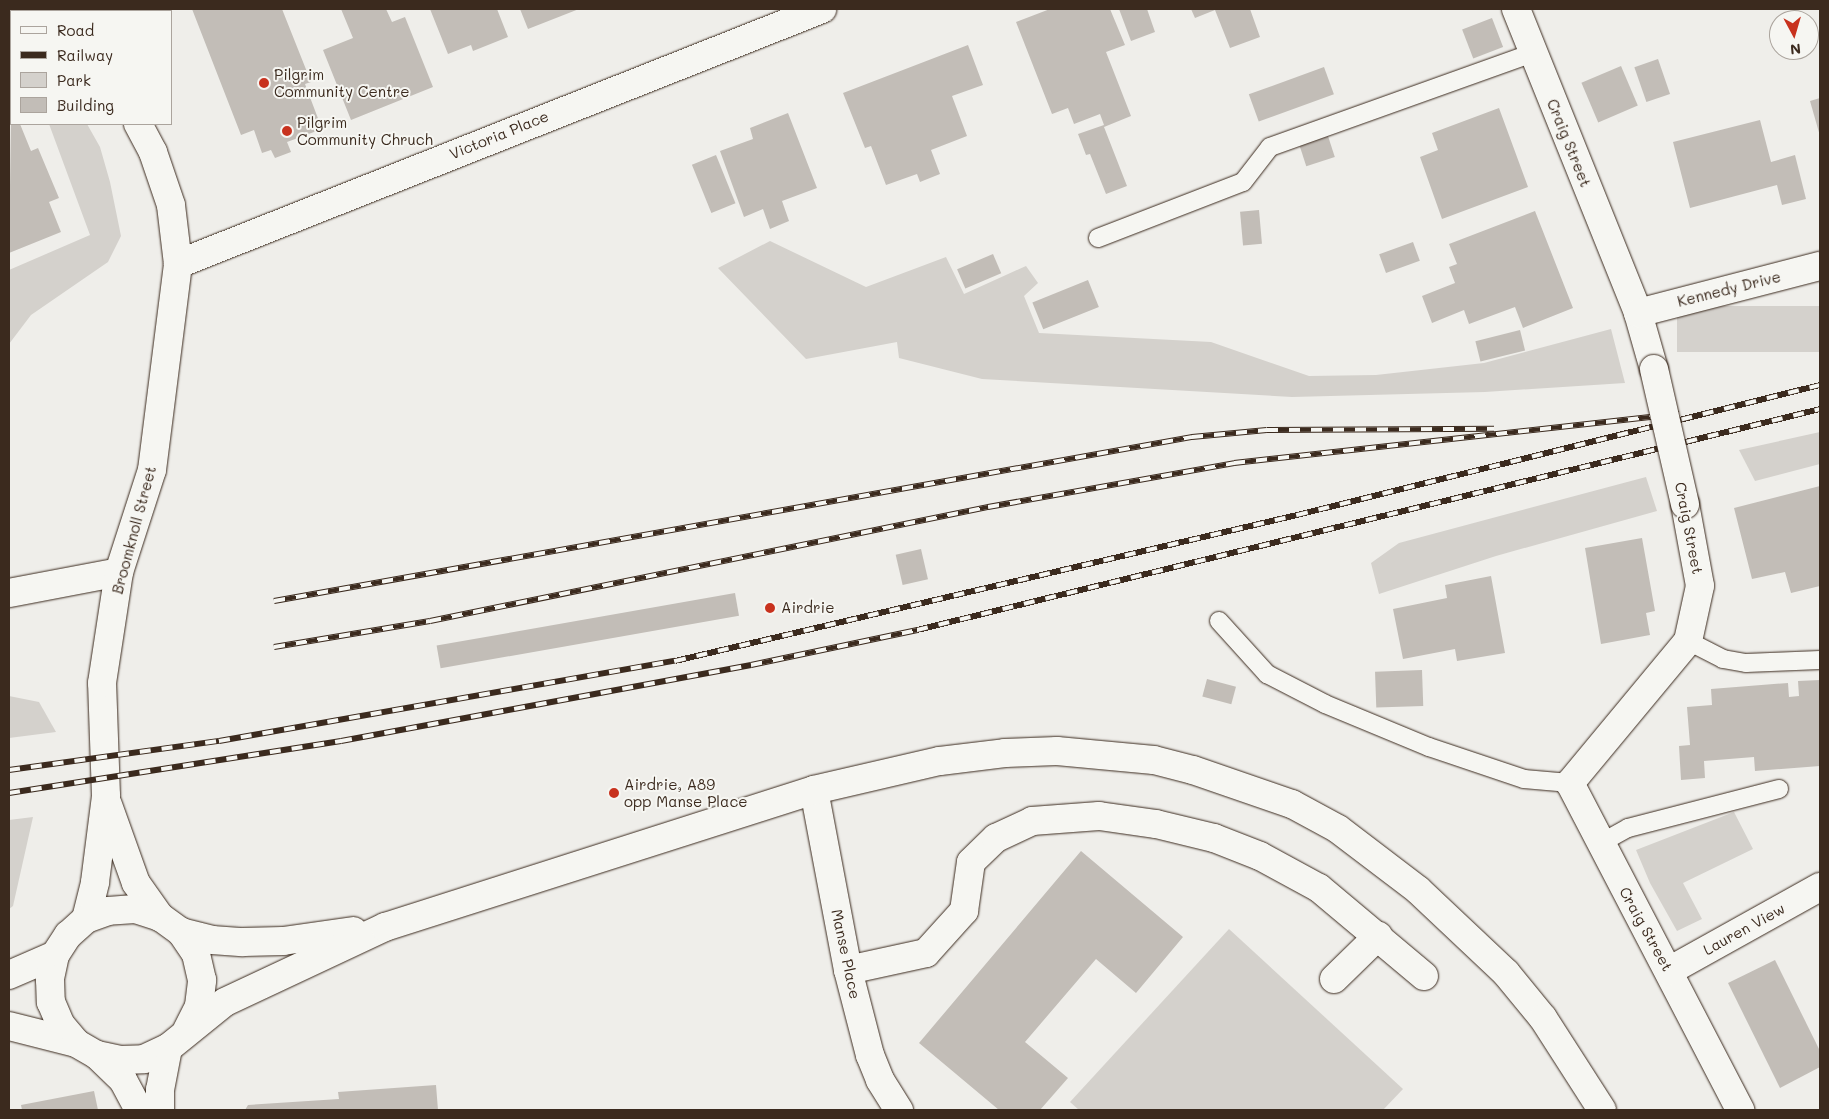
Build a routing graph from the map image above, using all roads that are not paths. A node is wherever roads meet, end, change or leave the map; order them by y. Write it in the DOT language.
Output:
graph roads {
  1 [pos="822,9"];
  2 [pos="1516,9"];
  3 [pos="1533,53"];
  4 [pos="139,125"];
  5 [pos="1098,238"];
  6 [pos="178,264"];
  7 [pos="1820,266"];
  8 [pos="1638,313"];
  9 [pos="119,572"];
  10 [pos="9,593"];
  11 [pos="1219,621"];
  12 [pos="1688,641"];
  13 [pos="1820,660"];
  14 [pos="1570,783"];
  15 [pos="814,790"];
  16 [pos="1778,790"];
  17 [pos="106,796"];
  18 [pos="1599,844"];
  19 [pos="1820,887"];
  20 [pos="86,919"];
  21 [pos="171,925"];
  22 [pos="385,927"];
  23 [pos="1378,936"];
  24 [pos="55,955"];
  25 [pos="848,970"];
  26 [pos="1669,971"];
  27 [pos="9,975"];
  28 [pos="1424,976"];
  29 [pos="1334,979"];
  30 [pos="9,1026"];
  31 [pos="178,1039"];
  32 [pos="86,1049"];
  33 [pos="139,1110"];
  34 [pos="160,1110"];
  35 [pos="900,1110"];
  36 [pos="1602,1110"];
  37 [pos="1740,1110"];
  1 -- 6 [label="street, Victoria Place"];
  2 -- 3 [label="street, Craig Street"];
  3 -- 5 [label="lane"];
  3 -- 8 [label="street, Craig Street"];
  4 -- 6 [label="street, Broomknoll Street"];
  6 -- 9 [label="street, Broomknoll Street"];
  7 -- 8 [label="street, Kennedy Drive"];
  8 -- 12 [label="street, Craig Street, bridge"];
  9 -- 10 [label="street"];
  9 -- 17 [label="street, Broomknoll Street"];
  11 -- 14 [label="lane"];
  12 -- 13 [label="lane"];
  12 -- 14 [label="street, Craig Street"];
  14 -- 18 [label="street, Craig Street"];
  15 -- 22 [label="street"];
  15 -- 25 [label="street, Manse Place"];
  15 -- 36 [label="street"];
  16 -- 18 [label="lane"];
  17 -- 20 [label="street, Broomknoll Street"];
  17 -- 21 [label="street, Broomknoll Street"];
  18 -- 26 [label="street, Craig Street"];
  19 -- 26 [label="street, Lauren View"];
  20 -- 21 [label="street"];
  20 -- 24 [label="street"];
  21 -- 22 [label="street"];
  21 -- 31 [label="street"];
  22 -- 31 [label="street"];
  23 -- 25 [label="street"];
  23 -- 28 [label="street"];
  23 -- 29 [label="street"];
  24 -- 27 [label="street"];
  24 -- 32 [label="street"];
  25 -- 35 [label="street, Manse Place"];
  26 -- 37 [label="street, Craig Street"];
  30 -- 32 [label="street"];
  31 -- 32 [label="street"];
  31 -- 34 [label="street"];
  32 -- 33 [label="street"];
}
